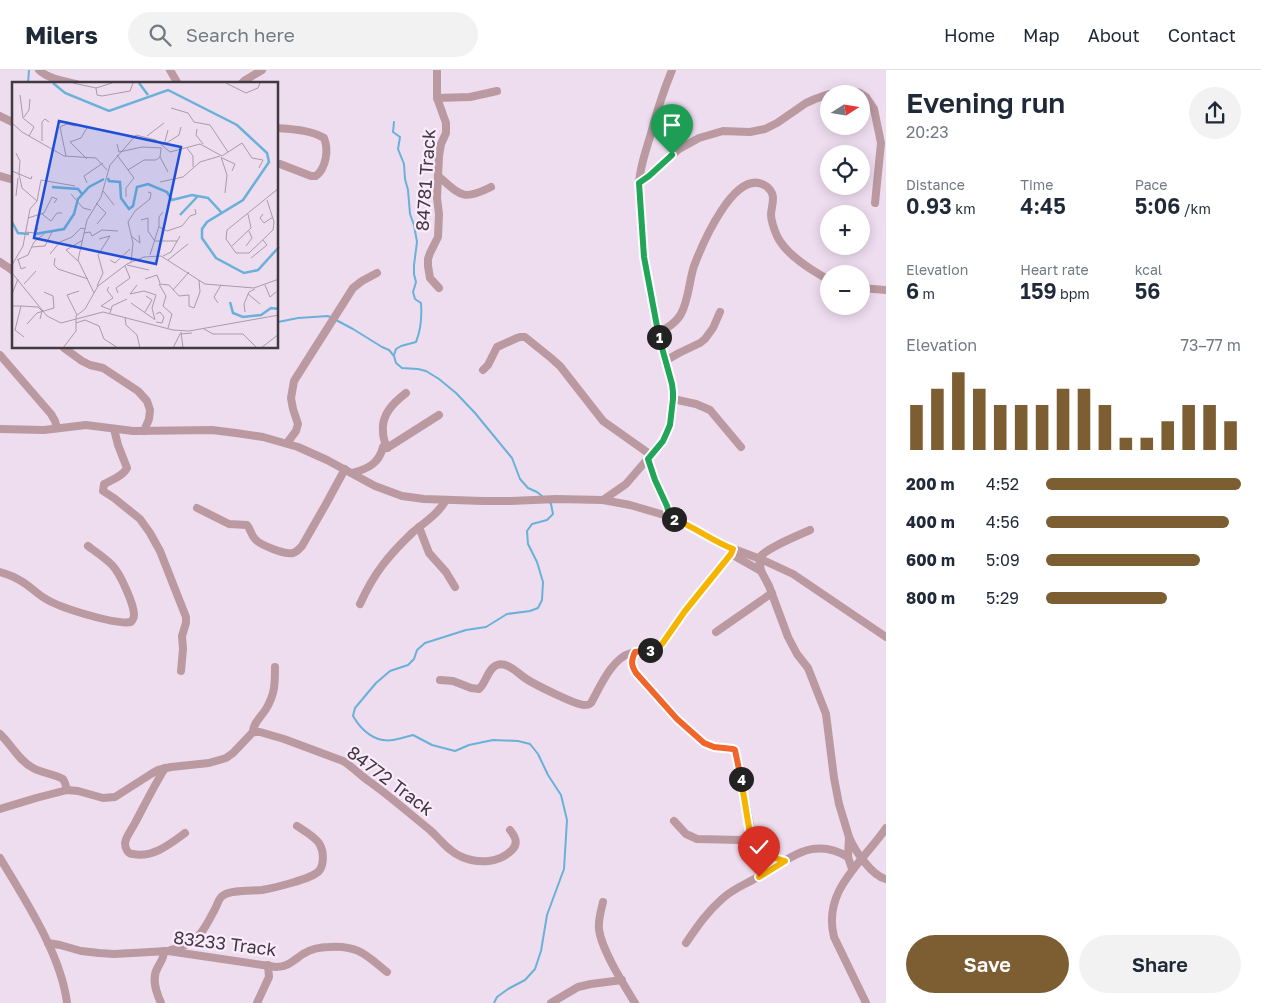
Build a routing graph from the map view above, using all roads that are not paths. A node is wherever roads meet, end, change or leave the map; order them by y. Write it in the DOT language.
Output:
graph roads {
  1 [pos="39,70"];
  2 [pos="170,70"];
  3 [pos="262,70"];
  4 [pos="437,70"];
  5 [pos="672,70"];
  6 [pos="69,82"];
  7 [pos="177,82"];
  8 [pos="242,82"];
  9 [pos="497,91"];
  10 [pos="820,97"];
  11 [pos="437,98"];
  12 [pos="870,104"];
  13 [pos="0,116"];
  14 [pos="12,122"];
  15 [pos="279,128"];
  16 [pos="280,164"];
  17 [pos="438,176"];
  18 [pos="639,183"];
  19 [pos="492,187"];
  20 [pos="875,203"];
  21 [pos="0,262"];
  22 [pos="12,270"];
  23 [pos="377,273"];
  24 [pos="820,274"];
  25 [pos="439,288"];
  26 [pos="870,289"];
  27 [pos="886,290"];
  28 [pos="720,312"];
  29 [pos="658,333"];
  30 [pos="65,349"];
  31 [pos="0,355"];
  32 [pos="665,361"];
  33 [pos="483,370"];
  34 [pos="406,393"];
  35 [pos="673,399"];
  36 [pos="440,415"];
  37 [pos="57,428"];
  38 [pos="0,429"];
  39 [pos="114,429"];
  40 [pos="144,431"];
  41 [pos="287,443"];
  42 [pos="741,446"];
  43 [pos="387,448"];
  44 [pos="649,457"];
  45 [pos="348,471"];
  46 [pos="446,500"];
  47 [pos="603,500"];
  48 [pos="197,508"];
  49 [pos="670,518"];
  50 [pos="419,527"];
  51 [pos="810,530"];
  52 [pos="88,546"];
  53 [pos="732,552"];
  54 [pos="759,558"];
  55 [pos="761,571"];
  56 [pos="0,572"];
  57 [pos="455,587"];
  58 [pos="772,593"];
  59 [pos="360,604"];
  60 [pos="716,632"];
  61 [pos="886,637"];
  62 [pos="635,652"];
  63 [pos="275,667"];
  64 [pos="181,670"];
  65 [pos="440,680"];
  66 [pos="253,732"];
  67 [pos="0,734"];
  68 [pos="165,768"];
  69 [pos="67,790"];
  70 [pos="0,809"];
  71 [pos="674,821"];
  72 [pos="297,826"];
  73 [pos="886,828"];
  74 [pos="510,830"];
  75 [pos="186,833"];
  76 [pos="750,836"];
  77 [pos="849,837"];
  78 [pos="848,857"];
  79 [pos="0,858"];
  80 [pos="862,858"];
  81 [pos="785,861"];
  82 [pos="852,869"];
  83 [pos="885,880"];
  84 [pos="603,902"];
  85 [pos="48,943"];
  86 [pos="686,943"];
  87 [pos="166,951"];
  88 [pos="268,965"];
  89 [pos="387,972"];
  90 [pos="622,980"];
  91 [pos="66,1003"];
  92 [pos="161,1003"];
  93 [pos="257,1003"];
  94 [pos="551,1003"];
  95 [pos="635,1003"];
  96 [pos="866,1003"];
  1 -- 6 [label="street"];
  2 -- 7 [label="street"];
  3 -- 8 [label="street"];
  4 -- 11 [label="street, 84781 Track"];
  5 -- 18 [label="street"];
  9 -- 11 [label="street"];
  10 -- 18 [label="street"];
  11 -- 17 [label="street, 84781 Track"];
  12 -- 20 [label="street"];
  13 -- 14 [label="street"];
  15 -- 16 [label="street"];
  17 -- 19 [label="street"];
  17 -- 25 [label="street, 84781 Track"];
  18 -- 29 [label="street"];
  21 -- 22 [label="street"];
  23 -- 41 [label="street"];
  24 -- 29 [label="street"];
  26 -- 27 [label="street"];
  28 -- 32 [label="street"];
  29 -- 32 [label="street"];
  30 -- 40 [label="street"];
  31 -- 37 [label="street"];
  32 -- 35 [label="street"];
  33 -- 44 [label="street"];
  34 -- 43 [label="street"];
  35 -- 42 [label="street"];
  35 -- 44 [label="street"];
  36 -- 43 [label="street"];
  37 -- 38 [label="street"];
  37 -- 39 [label="street"];
  39 -- 40 [label="street"];
  39 -- 64 [label="street"];
  40 -- 41 [label="street"];
  41 -- 45 [label="street"];
  43 -- 45 [label="street"];
  44 -- 47 [label="street"];
  44 -- 49 [label="street"];
  45 -- 46 [label="street"];
  45 -- 48 [label="street"];
  46 -- 47 [label="street"];
  46 -- 50 [label="street"];
  47 -- 49 [label="street"];
  49 -- 53 [label="street"];
  50 -- 57 [label="street"];
  50 -- 59 [label="street"];
  51 -- 54 [label="street"];
  52 -- 56 [label="street"];
  53 -- 54 [label="street"];
  53 -- 55 [label="street"];
  53 -- 62 [label="street"];
  54 -- 55 [label="street"];
  54 -- 61 [label="street"];
  55 -- 58 [label="street"];
  58 -- 60 [label="street"];
  58 -- 77 [label="street"];
  62 -- 65 [label="street"];
  62 -- 76 [label="street"];
  63 -- 66 [label="street"];
  66 -- 68 [label="street"];
  66 -- 74 [label="street, 84772 Track"];
  67 -- 69 [label="street"];
  68 -- 69 [label="street"];
  68 -- 75 [label="street"];
  69 -- 70 [label="street"];
  71 -- 76 [label="street"];
  72 -- 87 [label="street"];
  73 -- 80 [label="street"];
  76 -- 81 [label="street"];
  77 -- 78 [label="street"];
  77 -- 80 [label="street"];
  78 -- 81 [label="street"];
  78 -- 82 [label="street"];
  79 -- 85 [label="street"];
  80 -- 82 [label="street"];
  80 -- 83 [label="street"];
  81 -- 86 [label="street"];
  82 -- 96 [label="street"];
  84 -- 90 [label="street"];
  85 -- 87 [label="street, 83233 Track"];
  85 -- 91 [label="street"];
  87 -- 88 [label="street, 83233 Track"];
  87 -- 92 [label="street"];
  88 -- 89 [label="street, 83233 Track"];
  88 -- 93 [label="street"];
  90 -- 94 [label="street"];
  90 -- 95 [label="street"];
}
